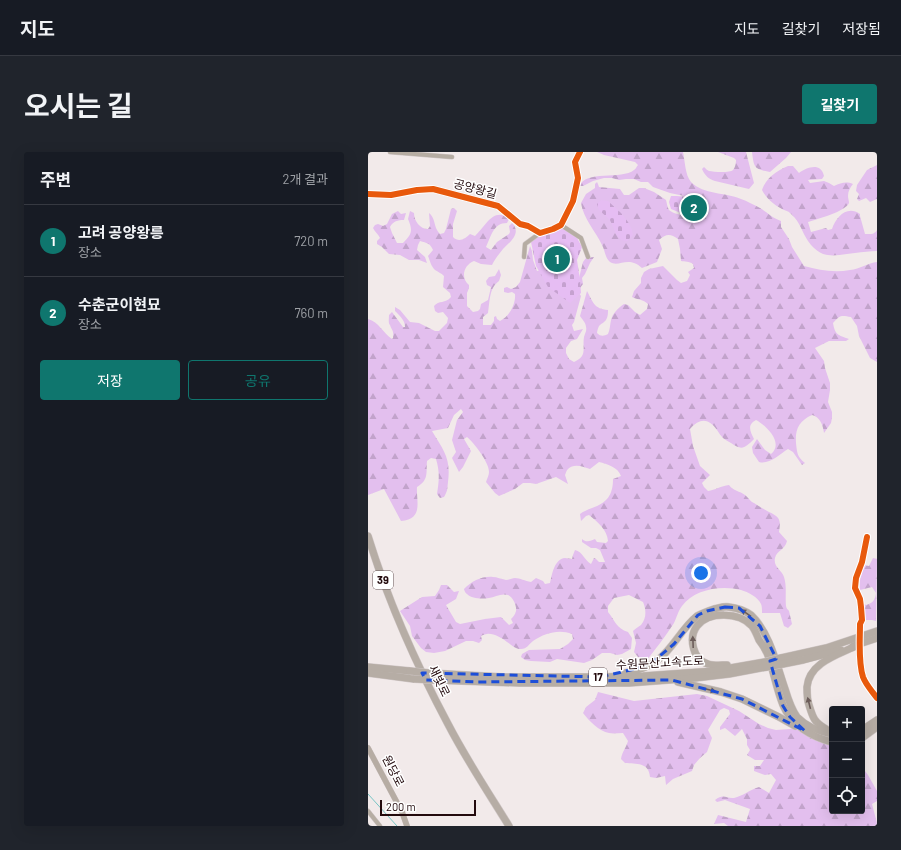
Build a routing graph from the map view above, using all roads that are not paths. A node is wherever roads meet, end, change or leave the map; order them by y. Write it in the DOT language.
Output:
graph roads {
  1 [pos="390,152"];
  2 [pos="580,152"];
  3 [pos="452,157"];
  4 [pos="368,194"];
  5 [pos="561,225"];
  6 [pos="540,233"];
  7 [pos="524,257"];
  8 [pos="588,257"];
  9 [pos="368,536"];
  10 [pos="867,537"];
  11 [pos="368,552"];
  12 [pos="398,623"];
  13 [pos="860,624"];
  14 [pos="877,631"];
  15 [pos="877,638"];
  16 [pos="856,646"];
  17 [pos="861,658"];
  18 [pos="782,661"];
  19 [pos="766,664"];
  20 [pos="746,665"];
  21 [pos="368,667"];
  22 [pos="368,673"];
  23 [pos="412,675"];
  24 [pos="600,677"];
  25 [pos="672,680"];
  26 [pos="877,698"];
  27 [pos="877,720"];
  28 [pos="877,727"];
  29 [pos="865,728"];
  30 [pos="805,731"];
  31 [pos="829,731"];
  32 [pos="829,733"];
  33 [pos="865,736"];
  34 [pos="829,741"];
  35 [pos="368,748"];
  36 [pos="463,755"];
  37 [pos="368,811"];
  38 [pos="380,826"];
  39 [pos="407,826"];
  40 [pos="504,826"];
  41 [pos="509,826"];
  1 -- 3 [label="street"];
  2 -- 5 [label="street"];
  4 -- 6 [label="street, 공양왕길"];
  5 -- 6 [label="street"];
  5 -- 8 [label="street"];
  6 -- 7 [label="street"];
  9 -- 12 [label="highway, 새빛로 / 39"];
  10 -- 13 [label="street"];
  11 -- 12 [label="highway, 새빛로 / 39"];
  12 -- 36 [label="highway, 새빛로 / 39"];
  14 -- 18 [label="highway, 수원문산고속도로 / 17"];
  15 -- 16 [label="highway, 수원문산고속도로 / 17"];
  16 -- 18 [label="highway, 수원문산고속도로 / 17"];
  31 -- 16 [label="highway, one-way"];
  17 -- 26 [label="street"];
  18 -- 19 [label="highway, 수원문산고속도로 / 17, bridge"];
  19 -- 20 [label="highway, 수원문산고속도로 / 17"];
  19 -- 25 [label="highway, 수원문산고속도로 / 17"];
  20 -- 24 [label="highway, 수원문산고속도로 / 17"];
  20 -- 30 [label="highway, one-way"];
  21 -- 23 [label="highway, 수원문산고속도로 / 17"];
  22 -- 23 [label="highway, 수원문산고속도로 / 17"];
  23 -- 24 [label="highway, 수원문산고속도로 / 17, bridge"];
  23 -- 25 [label="highway, 수원문산고속도로 / 17, bridge"];
  32 -- 24 [label="highway, one-way"];
  25 -- 30 [label="highway, one-way"];
  27 -- 29 [label="highway"];
  28 -- 33 [label="highway"];
  30 -- 34 [label="highway"];
  35 -- 39 [label="main road, 원당로"];
  36 -- 40 [label="highway, 새빛로 / 39"];
  36 -- 41 [label="highway, 새빛로 / 39"];
  37 -- 38 [label="street"];
}
